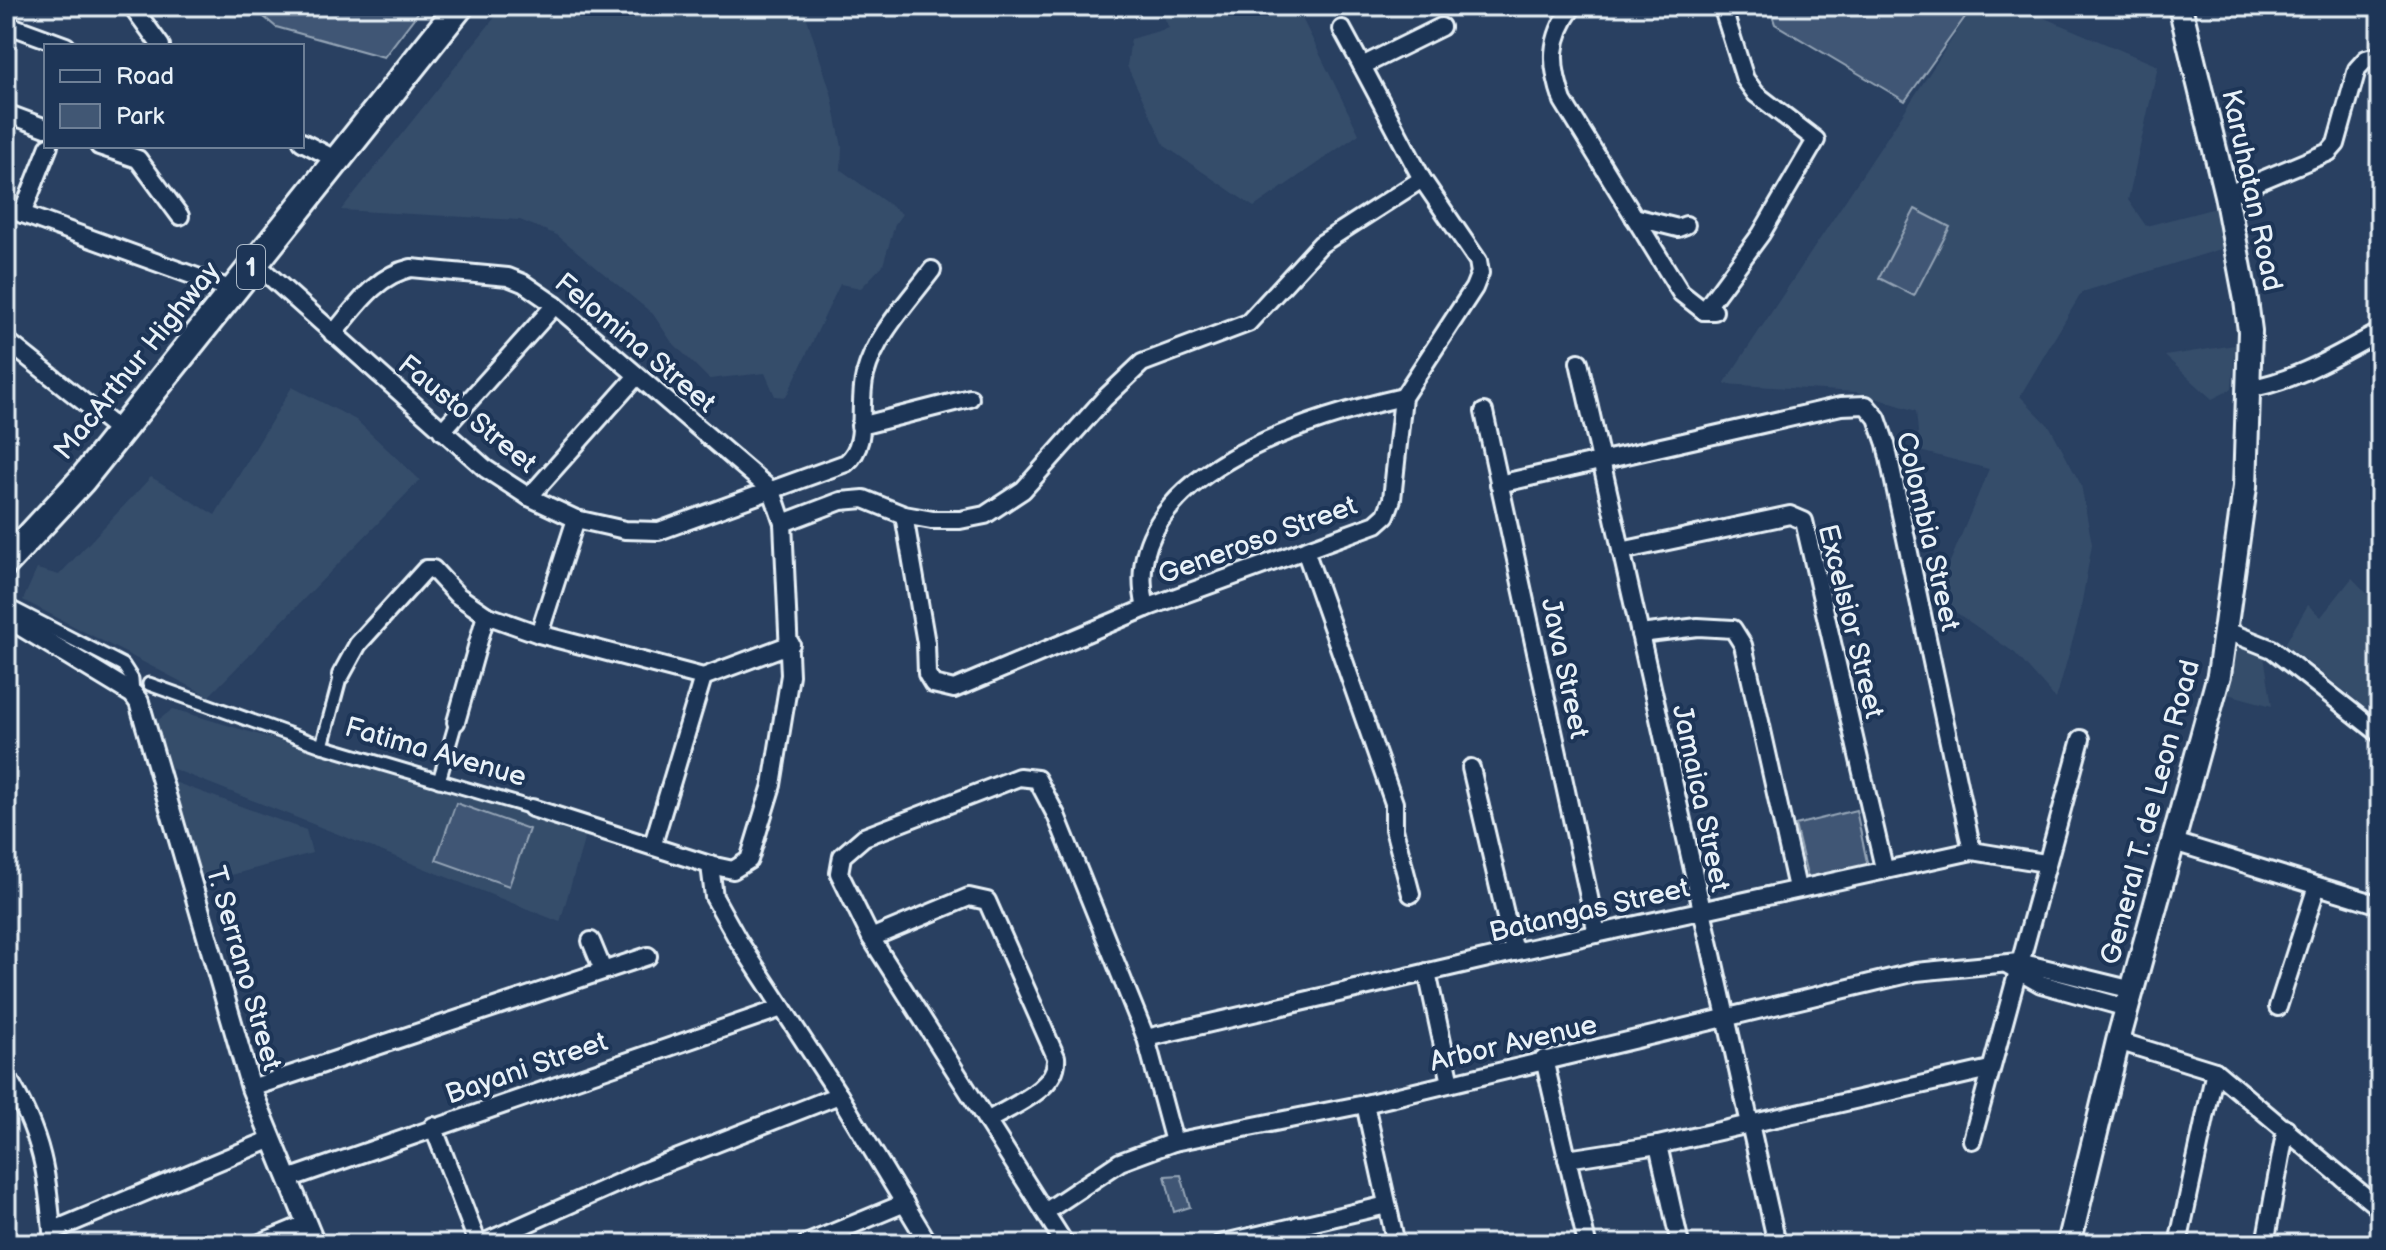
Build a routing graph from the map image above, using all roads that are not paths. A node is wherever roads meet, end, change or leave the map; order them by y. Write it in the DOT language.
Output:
graph roads {
  1 [pos="132,6"];
  2 [pos="460,6"];
  3 [pos="1573,6"];
  4 [pos="1722,6"];
  5 [pos="2180,6"];
  6 [pos="6,24"];
  7 [pos="1441,27"];
  8 [pos="1342,29"];
  9 [pos="61,44"];
  10 [pos="160,44"];
  11 [pos="2380,55"];
  12 [pos="1362,66"];
  13 [pos="6,113"];
  14 [pos="44,127"];
  15 [pos="304,143"];
  16 [pos="48,148"];
  17 [pos="105,148"];
  18 [pos="337,160"];
  19 [pos="1422,179"];
  20 [pos="2226,195"];
  21 [pos="14,211"];
  22 [pos="180,216"];
  23 [pos="1634,217"];
  24 [pos="1686,225"];
  25 [pos="255,263"];
  26 [pos="932,270"];
  27 [pos="233,290"];
  28 [pos="555,305"];
  29 [pos="2380,332"];
  30 [pos="333,334"];
  31 [pos="9,349"];
  32 [pos="1579,362"];
  33 [pos="636,377"];
  34 [pos="2247,389"];
  35 [pos="1403,397"];
  36 [pos="970,398"];
  37 [pos="1484,412"];
  38 [pos="860,426"];
  39 [pos="120,431"];
  40 [pos="442,431"];
  41 [pos="1601,461"];
  42 [pos="1499,484"];
  43 [pos="772,491"];
  44 [pos="529,497"];
  45 [pos="904,515"];
  46 [pos="576,519"];
  47 [pos="783,523"];
  48 [pos="1305,550"];
  49 [pos="1621,551"];
  50 [pos="6,562"];
  51 [pos="1146,608"];
  52 [pos="8,612"];
  53 [pos="486,615"];
  54 [pos="2227,631"];
  55 [pos="539,634"];
  56 [pos="1640,634"];
  57 [pos="791,644"];
  58 [pos="341,675"];
  59 [pos="703,677"];
  60 [pos="140,693"];
  61 [pos="456,722"];
  62 [pos="2380,734"];
  63 [pos="2081,739"];
  64 [pos="322,746"];
  65 [pos="1471,768"];
  66 [pos="439,781"];
  67 [pos="532,808"];
  68 [pos="2174,842"];
  69 [pos="653,844"];
  70 [pos="1972,851"];
  71 [pos="2045,863"];
  72 [pos="710,865"];
  73 [pos="1884,868"];
  74 [pos="2317,886"];
  75 [pos="1797,888"];
  76 [pos="1411,894"];
  77 [pos="2380,905"];
  78 [pos="1700,911"];
  79 [pos="1597,934"];
  80 [pos="871,938"];
  81 [pos="591,941"];
  82 [pos="1514,952"];
  83 [pos="648,956"];
  84 [pos="2014,966"];
  85 [pos="603,970"];
  86 [pos="1427,972"];
  87 [pos="2120,996"];
  88 [pos="2278,1007"];
  89 [pos="782,1008"];
  90 [pos="1725,1020"];
  91 [pos="1146,1038"];
  92 [pos="2118,1041"];
  93 [pos="1544,1059"];
  94 [pos="1990,1069"];
  95 [pos="2215,1071"];
  96 [pos="6,1075"];
  97 [pos="1451,1083"];
  98 [pos="251,1088"];
  99 [pos="839,1095"];
  100 [pos="1365,1104"];
  101 [pos="987,1121"];
  102 [pos="1750,1124"];
  103 [pos="433,1126"];
  104 [pos="2286,1128"];
  105 [pos="272,1139"];
  106 [pos="1972,1140"];
  107 [pos="1174,1142"];
  108 [pos="1658,1145"];
  109 [pos="1567,1159"];
  110 [pos="288,1179"];
  111 [pos="905,1203"];
  112 [pos="1387,1205"];
  113 [pos="2380,1209"];
  114 [pos="1045,1212"];
  115 [pos="306,1224"];
  116 [pos="1298,1225"];
  117 [pos="52,1238"];
  118 [pos="258,1244"];
  119 [pos="315,1244"];
  120 [pos="480,1244"];
  121 [pos="806,1244"];
  122 [pos="929,1244"];
  123 [pos="1065,1244"];
  124 [pos="1220,1244"];
  125 [pos="1302,1244"];
  126 [pos="1396,1244"];
  127 [pos="1587,1244"];
  128 [pos="1680,1244"];
  129 [pos="1777,1244"];
  130 [pos="2069,1244"];
  131 [pos="2178,1244"];
  132 [pos="2265,1244"];
  1 -- 10 [label="street"];
  2 -- 18 [label="highway, MacArthur Highway / 1"];
  3 -- 23 [label="street"];
  4 -- 23 [label="street"];
  5 -- 20 [label="main road, Karuhatan Road"];
  6 -- 9 [label="street"];
  7 -- 12 [label="street"];
  8 -- 12 [label="street, Generoso Street"];
  11 -- 20 [label="street"];
  12 -- 19 [label="street, Generoso Street"];
  13 -- 14 [label="street"];
  15 -- 18 [label="street"];
  16 -- 21 [label="street"];
  17 -- 22 [label="street"];
  18 -- 25 [label="highway, MacArthur Highway / 1"];
  19 -- 35 [label="street, Generoso Street"];
  19 -- 45 [label="street"];
  20 -- 34 [label="main road, Karuhatan Road"];
  21 -- 27 [label="street"];
  23 -- 24 [label="street"];
  25 -- 27 [label="highway, MacArthur Highway / 1"];
  25 -- 30 [label="street, Fausto Street"];
  26 -- 38 [label="street, Fausto Street"];
  27 -- 39 [label="highway, MacArthur Highway / 1"];
  28 -- 30 [label="street, Felomina Street"];
  28 -- 33 [label="street, Felomina Street"];
  28 -- 40 [label="street"];
  29 -- 34 [label="street"];
  30 -- 40 [label="street, Fausto Street"];
  31 -- 39 [label="street"];
  32 -- 41 [label="street, Jamaica Street"];
  33 -- 43 [label="street, Felomina Street"];
  33 -- 44 [label="street"];
  34 -- 54 [label="main road, General T. de Leon Road"];
  35 -- 48 [label="street, Generoso Street"];
  35 -- 51 [label="street"];
  36 -- 38 [label="street"];
  37 -- 42 [label="street, Java Street"];
  38 -- 43 [label="street, Fausto Street"];
  39 -- 50 [label="highway, MacArthur Highway / 1"];
  40 -- 44 [label="street, Fausto Street"];
  41 -- 42 [label="street, Colombia Street"];
  41 -- 49 [label="street, Jamaica Street"];
  41 -- 70 [label="street, Colombia Street"];
  42 -- 79 [label="street, Java Street"];
  43 -- 46 [label="street, Fausto Street"];
  43 -- 47 [label="street"];
  44 -- 46 [label="street, Fausto Street"];
  45 -- 47 [label="street"];
  45 -- 51 [label="street, Generoso Street"];
  46 -- 55 [label="street"];
  47 -- 57 [label="street"];
  48 -- 51 [label="street, Generoso Street"];
  48 -- 76 [label="street"];
  49 -- 56 [label="street, Jamaica Street"];
  49 -- 73 [label="street, Excelsior Street"];
  52 -- 60 [label="street, Fatima Avenue"];
  53 -- 55 [label="street"];
  53 -- 58 [label="street"];
  53 -- 61 [label="street"];
  54 -- 62 [label="street"];
  54 -- 68 [label="main road, General T. de Leon Road"];
  55 -- 59 [label="street"];
  56 -- 75 [label="street"];
  56 -- 78 [label="street, Jamaica Street"];
  57 -- 59 [label="street"];
  57 -- 72 [label="street"];
  58 -- 64 [label="street"];
  59 -- 69 [label="street"];
  60 -- 64 [label="street, Fatima Avenue"];
  60 -- 98 [label="street, T. Serrano Street"];
  61 -- 66 [label="street"];
  63 -- 71 [label="street"];
  64 -- 66 [label="street, Fatima Avenue"];
  65 -- 82 [label="street"];
  66 -- 67 [label="street, Fatima Avenue"];
  67 -- 69 [label="street, Fatima Avenue"];
  68 -- 74 [label="street"];
  68 -- 87 [label="main road, General T. de Leon Road"];
  69 -- 72 [label="street, Fatima Avenue"];
  70 -- 71 [label="street, Batangas Street"];
  70 -- 73 [label="street, Batangas Street"];
  71 -- 84 [label="street"];
  72 -- 89 [label="street"];
  73 -- 75 [label="street, Batangas Street"];
  74 -- 77 [label="street"];
  74 -- 88 [label="street"];
  75 -- 78 [label="street, Batangas Street"];
  78 -- 79 [label="street, Batangas Street"];
  78 -- 90 [label="street, Jamaica Street"];
  79 -- 82 [label="street, Batangas Street"];
  80 -- 91 [label="street"];
  80 -- 101 [label="street"];
  80 -- 101 [label="street"];
  81 -- 85 [label="street"];
  82 -- 86 [label="street, Batangas Street"];
  83 -- 85 [label="street"];
  84 -- 87 [label="street, Arbor Avenue"];
  84 -- 90 [label="street, Arbor Avenue"];
  84 -- 94 [label="street"];
  85 -- 98 [label="street"];
  86 -- 91 [label="street, Batangas Street"];
  86 -- 97 [label="street"];
  87 -- 92 [label="main road, General T. de Leon Road"];
  89 -- 99 [label="street"];
  89 -- 103 [label="street, Bayani Street"];
  90 -- 93 [label="street, Arbor Avenue"];
  90 -- 102 [label="street, Jamaica Street"];
  91 -- 107 [label="street"];
  92 -- 95 [label="street"];
  92 -- 130 [label="main road, General T. de Leon Road"];
  93 -- 97 [label="street, Arbor Avenue"];
  93 -- 109 [label="street"];
  94 -- 102 [label="street"];
  94 -- 106 [label="street"];
  95 -- 104 [label="street"];
  95 -- 131 [label="street"];
  96 -- 117 [label="street"];
  97 -- 100 [label="street, Arbor Avenue"];
  98 -- 105 [label="street, T. Serrano Street"];
  99 -- 111 [label="street"];
  99 -- 120 [label="street"];
  100 -- 107 [label="street, Arbor Avenue"];
  100 -- 112 [label="street"];
  101 -- 114 [label="street"];
  102 -- 108 [label="street"];
  102 -- 129 [label="street, Jamaica Street"];
  103 -- 110 [label="street, Bayani Street"];
  103 -- 120 [label="street"];
  104 -- 113 [label="street"];
  104 -- 132 [label="street"];
  105 -- 110 [label="street, T. Serrano Street"];
  105 -- 117 [label="street"];
  107 -- 114 [label="street, Arbor Avenue"];
  108 -- 109 [label="street"];
  108 -- 128 [label="street"];
  109 -- 127 [label="street"];
  110 -- 115 [label="street, T. Serrano Street"];
  111 -- 121 [label="street"];
  111 -- 122 [label="street"];
  112 -- 116 [label="street"];
  112 -- 126 [label="street"];
  114 -- 123 [label="street"];
  115 -- 118 [label="street"];
  115 -- 119 [label="street, T. Serrano Street"];
  116 -- 124 [label="street"];
  116 -- 125 [label="street"];
}
